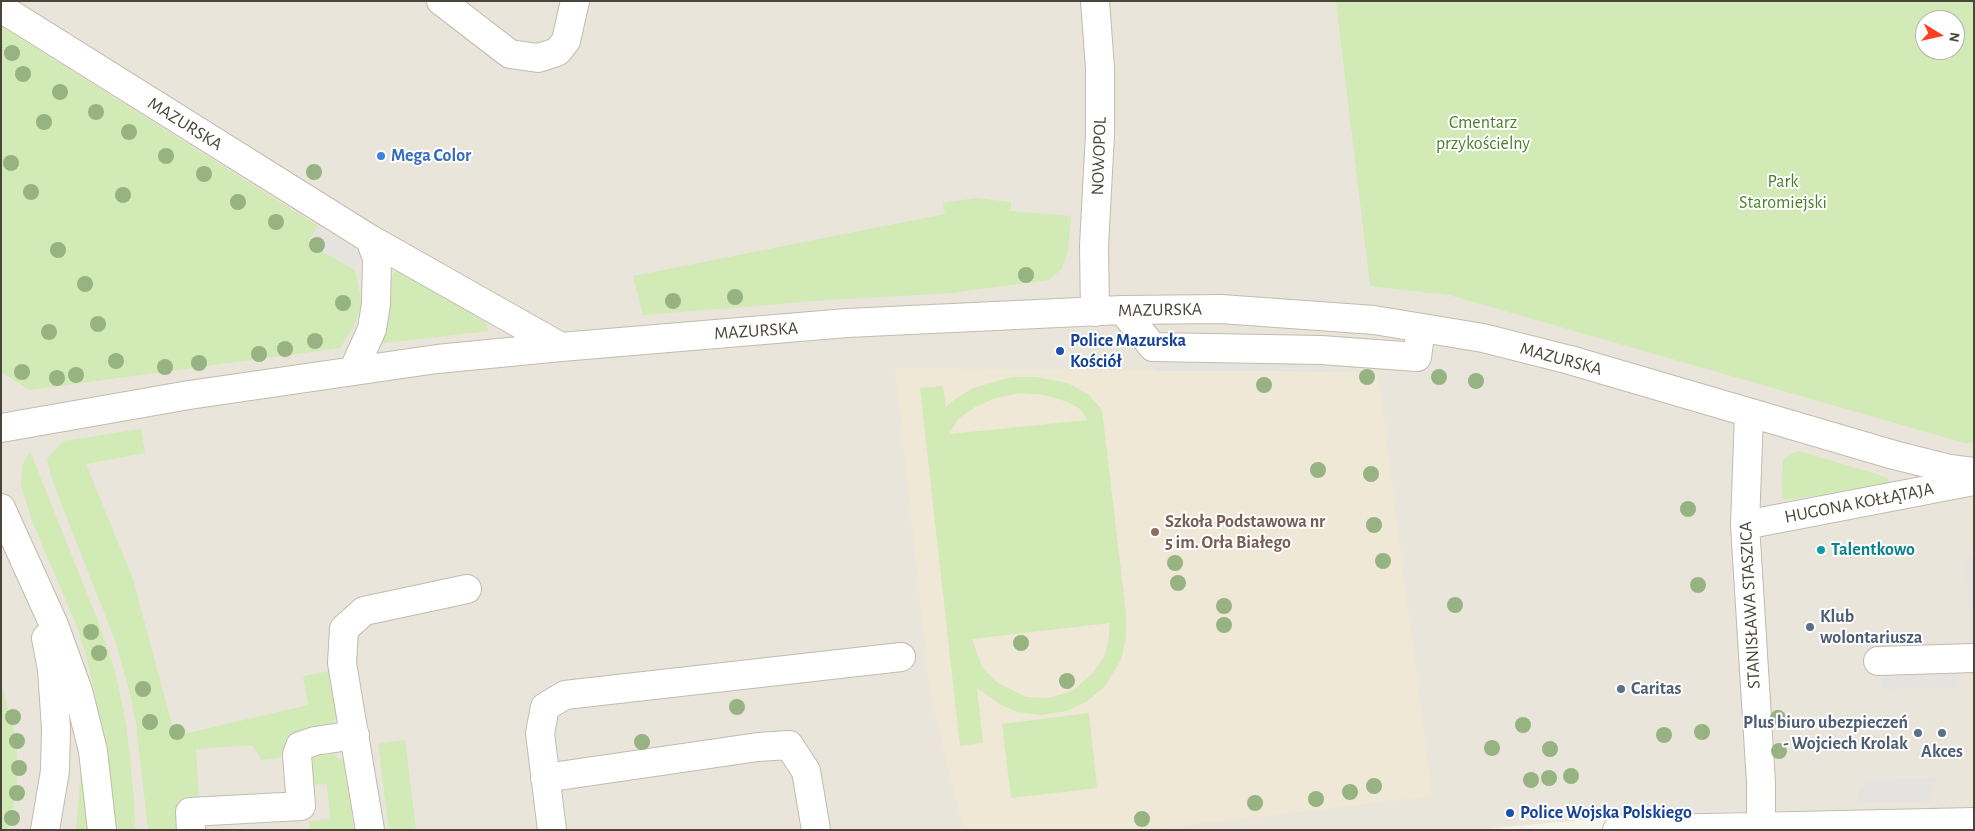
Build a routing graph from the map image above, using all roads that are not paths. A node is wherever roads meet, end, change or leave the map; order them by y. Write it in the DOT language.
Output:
graph roads {
  1 [pos="441,1"];
  2 [pos="575,1"];
  3 [pos="1095,1"];
  4 [pos="1,8"];
  5 [pos="370,239"];
  6 [pos="1122,310"];
  7 [pos="1095,312"];
  8 [pos="1421,328"];
  9 [pos="561,347"];
  10 [pos="353,371"];
  11 [pos="1749,413"];
  12 [pos="1,428"];
  13 [pos="1974,483"];
  14 [pos="1,508"];
  15 [pos="1745,525"];
  16 [pos="18,548"];
  17 [pos="467,589"];
  18 [pos="901,657"];
  19 [pos="1974,658"];
  20 [pos="1878,661"];
  21 [pos="355,735"];
  22 [pos="546,778"];
  23 [pos="1974,822"];
  24 [pos="1761,826"];
  25 [pos="45,830"];
  26 [pos="102,830"];
  27 [pos="191,830"];
  28 [pos="370,830"];
  29 [pos="552,830"];
  30 [pos="816,830"];
  31 [pos="1618,830"];
  1 -- 2 [label="street"];
  3 -- 7 [label="street, NOWOPOL"];
  4 -- 5 [label="street, MAZURSKA"];
  5 -- 9 [label="street, MAZURSKA"];
  5 -- 10 [label="street"];
  6 -- 7 [label="street, MAZURSKA"];
  6 -- 8 [label="street, MAZURSKA"];
  6 -- 8 [label="street"];
  7 -- 9 [label="street, MAZURSKA"];
  8 -- 11 [label="street, MAZURSKA"];
  9 -- 10 [label="street, MAZURSKA"];
  10 -- 12 [label="street, MAZURSKA"];
  11 -- 13 [label="street, HUGONA KOŁŁĄTAJA"];
  11 -- 15 [label="street, STANISŁAWA STASZICA"];
  13 -- 15 [label="street, HUGONA KOŁŁĄTAJA"];
  14 -- 16 [label="street"];
  15 -- 24 [label="street, STANISŁAWA STASZICA"];
  16 -- 25 [label="street"];
  16 -- 26 [label="street"];
  17 -- 21 [label="street"];
  18 -- 22 [label="street"];
  19 -- 20 [label="street"];
  21 -- 27 [label="street"];
  21 -- 28 [label="street"];
  22 -- 29 [label="street"];
  22 -- 30 [label="street"];
  23 -- 24 [label="street"];
  24 -- 31 [label="street"];
}
